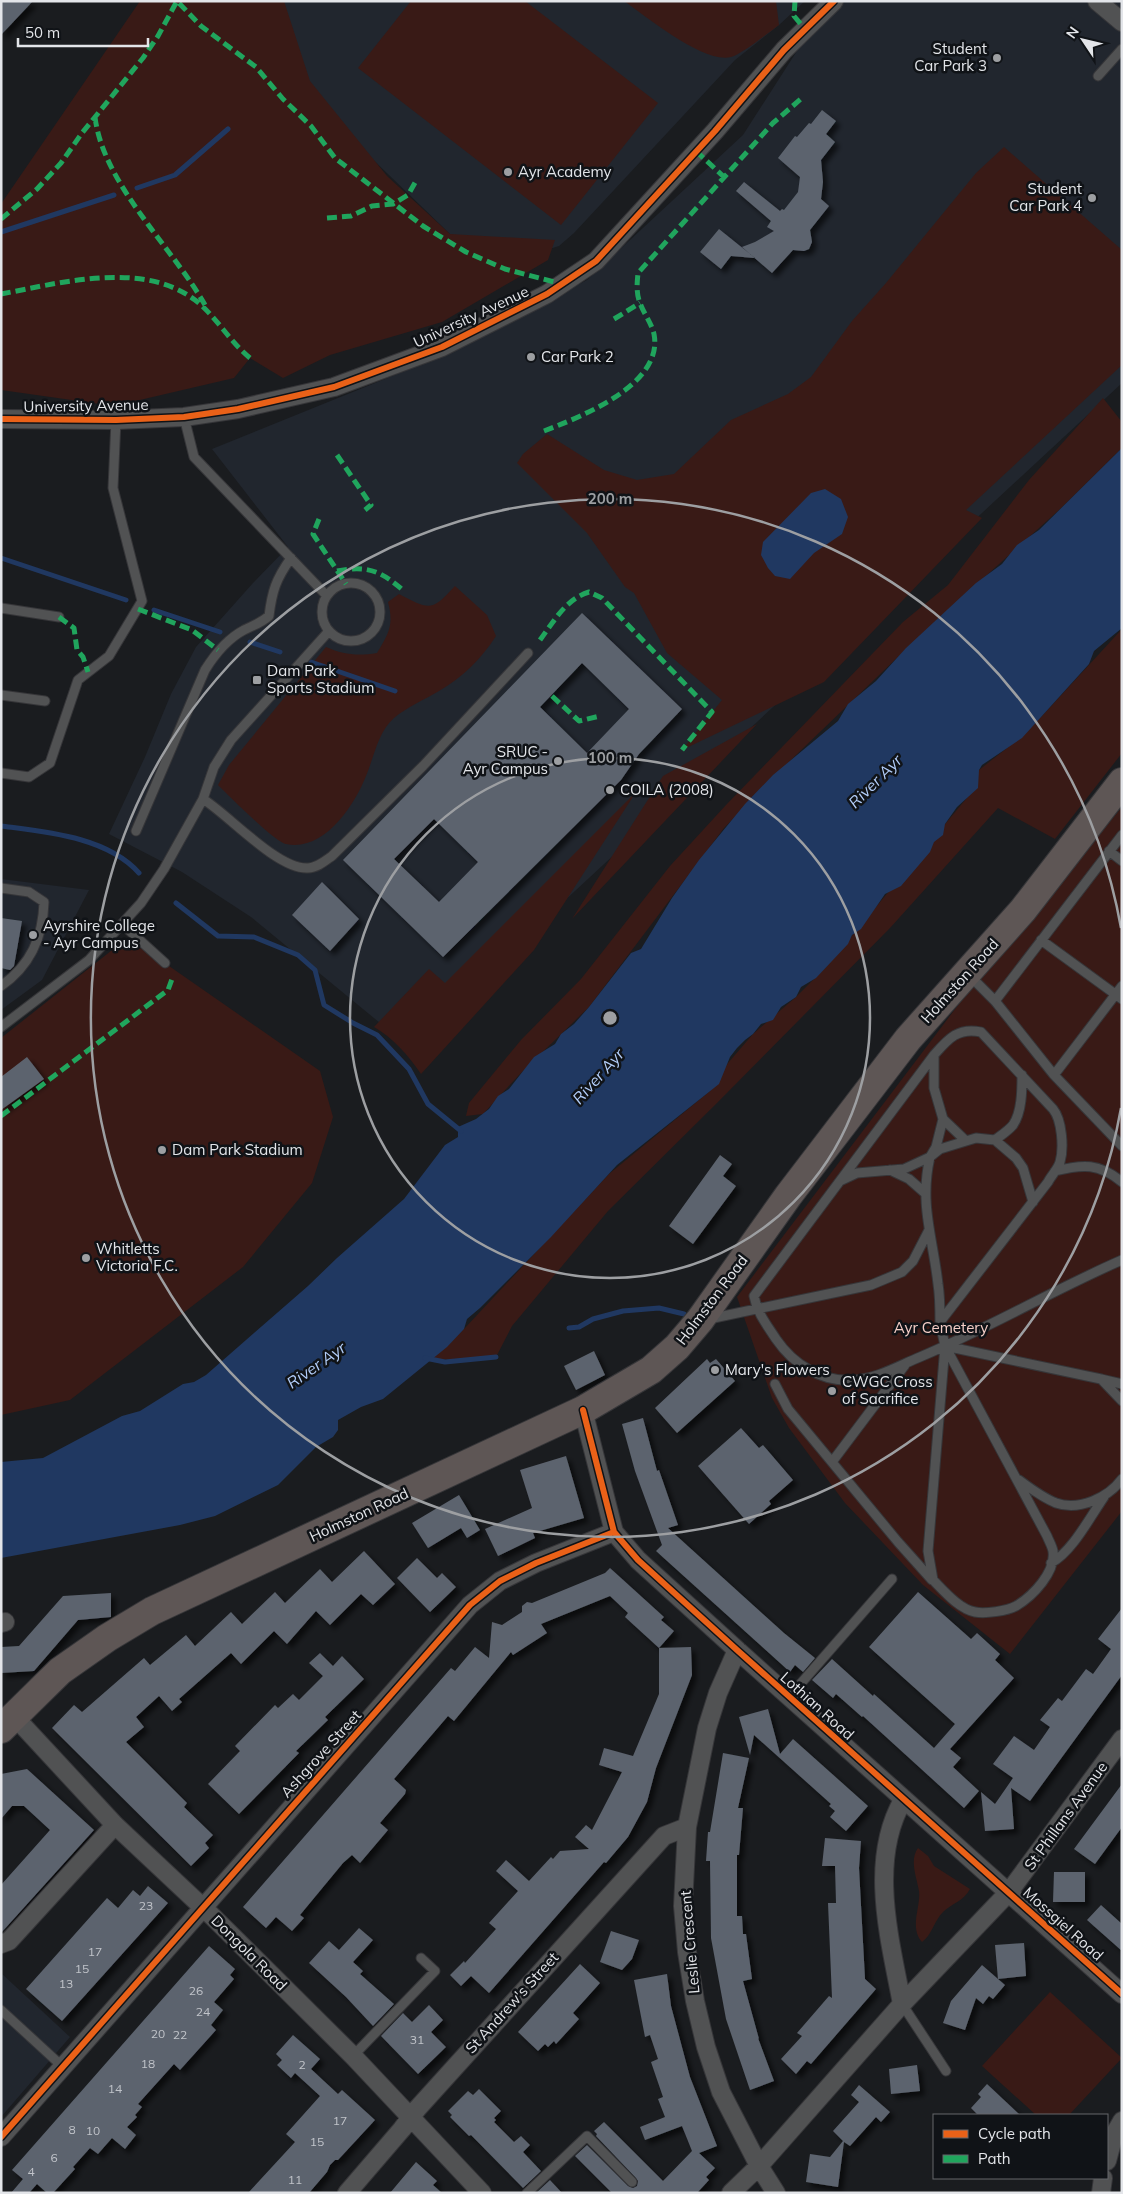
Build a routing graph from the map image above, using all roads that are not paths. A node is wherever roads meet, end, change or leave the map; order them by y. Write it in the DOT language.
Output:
graph roads {
  1 [pos="834,1"];
  2 [pos="1103,3"];
  3 [pos="1122,22"];
  4 [pos="1122,49"];
  5 [pos="1098,76"];
  6 [pos="184,417"];
  7 [pos="1,418"];
  8 [pos="116,420"];
  9 [pos="291,558"];
  10 [pos="327,596"];
  11 [pos="1,608"];
  12 [pos="59,617"];
  13 [pos="329,631"];
  14 [pos="528,653"];
  15 [pos="1,694"];
  16 [pos="45,701"];
  17 [pos="1,773"];
  18 [pos="1122,782"];
  19 [pos="203,799"];
  20 [pos="136,831"];
  21 [pos="1122,835"];
  22 [pos="1109,851"];
  23 [pos="1122,861"];
  24 [pos="1,888"];
  25 [pos="122,924"];
  26 [pos="1041,940"];
  27 [pos="165,963"];
  28 [pos="967,973"];
  29 [pos="1,986"];
  30 [pos="1122,986"];
  31 [pos="1119,997"];
  32 [pos="995,1001"];
  33 [pos="1,1027"];
  34 [pos="934,1055"];
  35 [pos="1022,1075"];
  36 [pos="1054,1075"];
  37 [pos="943,1119"];
  38 [pos="995,1140"];
  39 [pos="966,1141"];
  40 [pos="1122,1146"];
  41 [pos="930,1157"];
  42 [pos="890,1170"];
  43 [pos="1055,1170"];
  44 [pos="839,1182"];
  45 [pos="1122,1182"];
  46 [pos="925,1193"];
  47 [pos="1033,1202"];
  48 [pos="929,1230"];
  49 [pos="1121,1260"];
  50 [pos="756,1309"];
  51 [pos="700,1320"];
  52 [pos="940,1322"];
  53 [pos="945,1346"];
  54 [pos="908,1362"];
  55 [pos="1101,1380"];
  56 [pos="775,1384"];
  57 [pos="1122,1384"];
  58 [pos="1122,1401"];
  59 [pos="583,1410"];
  60 [pos="832,1462"];
  61 [pos="1016,1478"];
  62 [pos="1122,1480"];
  63 [pos="1104,1496"];
  64 [pos="614,1532"];
  65 [pos="1051,1564"];
  66 [pos="892,1579"];
  67 [pos="932,1580"];
  68 [pos="737,1650"];
  69 [pos="789,1697"];
  70 [pos="7,1722"];
  71 [pos="1122,1739"];
  72 [pos="903,1800"];
  73 [pos="115,1824"];
  74 [pos="687,1827"];
  75 [pos="1009,1892"];
  76 [pos="202,1907"];
  77 [pos="1,1944"];
  78 [pos="421,1958"];
  79 [pos="1122,1994"];
  80 [pos="902,2004"];
  81 [pos="1,2010"];
  82 [pos="352,2056"];
  83 [pos="63,2067"];
  84 [pos="946,2070"];
  85 [pos="410,2118"];
  86 [pos="1122,2121"];
  87 [pos="1,2137"];
  88 [pos="1108,2158"];
  89 [pos="759,2166"];
  90 [pos="1103,2179"];
  91 [pos="632,2182"];
  92 [pos="347,2193"];
  93 [pos="482,2193"];
  94 [pos="527,2193"];
  95 [pos="731,2193"];
  96 [pos="776,2193"];
  97 [pos="1101,2193"];
  1 -- 6 [label="street, University Avenue"];
  2 -- 3 [label="street"];
  4 -- 5 [label="lane"];
  6 -- 8 [label="street, University Avenue"];
  6 -- 9 [label="lane"];
  7 -- 8 [label="street, University Avenue"];
  8 -- 17 [label="lane"];
  9 -- 10 [label="lane"];
  9 -- 20 [label="lane"];
  10 -- 13 [label="lane"];
  10 -- 13 [label="lane"];
  11 -- 12 [label="lane"];
  13 -- 19 [label="lane"];
  14 -- 19 [label="lane"];
  15 -- 16 [label="lane"];
  18 -- 28 [label="main road, Holmston Road"];
  19 -- 25 [label="lane"];
  21 -- 22 [label="lane"];
  22 -- 23 [label="lane"];
  22 -- 26 [label="lane"];
  24 -- 29 [label="lane"];
  25 -- 27 [label="lane"];
  25 -- 33 [label="lane"];
  26 -- 31 [label="lane"];
  26 -- 32 [label="lane"];
  28 -- 32 [label="lane"];
  28 -- 51 [label="main road, Holmston Road"];
  30 -- 31 [label="lane"];
  31 -- 36 [label="lane"];
  32 -- 36 [label="lane"];
  34 -- 35 [label="lane"];
  34 -- 37 [label="lane"];
  34 -- 44 [label="lane"];
  35 -- 38 [label="lane"];
  35 -- 43 [label="lane"];
  36 -- 40 [label="lane"];
  37 -- 39 [label="lane"];
  37 -- 41 [label="lane"];
  38 -- 39 [label="lane"];
  38 -- 47 [label="lane"];
  39 -- 41 [label="lane"];
  41 -- 42 [label="lane"];
  41 -- 46 [label="lane"];
  42 -- 44 [label="lane"];
  42 -- 46 [label="lane"];
  43 -- 45 [label="lane"];
  43 -- 47 [label="lane"];
  44 -- 50 [label="lane"];
  46 -- 48 [label="lane"];
  47 -- 52 [label="lane"];
  48 -- 50 [label="lane"];
  48 -- 52 [label="lane"];
  49 -- 53 [label="lane"];
  50 -- 51 [label="lane"];
  50 -- 54 [label="lane"];
  51 -- 59 [label="main road, Holmston Road"];
  52 -- 53 [label="lane"];
  53 -- 54 [label="lane"];
  53 -- 55 [label="lane"];
  53 -- 61 [label="lane"];
  53 -- 67 [label="lane"];
  54 -- 60 [label="lane"];
  55 -- 57 [label="lane"];
  55 -- 58 [label="lane"];
  56 -- 60 [label="lane"];
  59 -- 64 [label="street"];
  59 -- 70 [label="main road, Holmston Road"];
  60 -- 67 [label="lane"];
  61 -- 63 [label="lane"];
  61 -- 65 [label="lane"];
  62 -- 63 [label="lane"];
  63 -- 65 [label="lane"];
  64 -- 68 [label="street, Lothian Road"];
  64 -- 76 [label="street, Ashgrove Street"];
  65 -- 67 [label="lane"];
  66 -- 69 [label="lane"];
  68 -- 69 [label="street, Lothian Road"];
  68 -- 74 [label="street, Leslie Crescent"];
  69 -- 72 [label="street, Lothian Road"];
  70 -- 73 [label="street, Dongola Road"];
  71 -- 75 [label="street, St Phillans Avenue"];
  72 -- 75 [label="street, Lothian Road"];
  72 -- 80 [label="street"];
  73 -- 76 [label="street, Dongola Road"];
  73 -- 77 [label="street"];
  74 -- 85 [label="street, St Andrew's Street"];
  74 -- 89 [label="street, Leslie Crescent"];
  75 -- 79 [label="street, Mossgiel Road"];
  75 -- 80 [label="street, St Phillans Avenue"];
  76 -- 82 [label="street, Dongola Road"];
  76 -- 83 [label="street, Ashgrove Street"];
  78 -- 82 [label="lane"];
  80 -- 84 [label="lane"];
  80 -- 89 [label="street, St Phillans Avenue"];
  81 -- 83 [label="lane"];
  82 -- 85 [label="street, Dongola Road"];
  83 -- 87 [label="street, Ashgrove Street"];
  85 -- 92 [label="street, St Andrew's Street"];
  85 -- 93 [label="street, Dongola Road"];
  86 -- 88 [label="street"];
  89 -- 95 [label="street, St Phillans Avenue"];
  89 -- 96 [label="street, Leslie Crescent"];
  90 -- 97 [label="street"];
  91 -- 94 [label="lane"];
}
